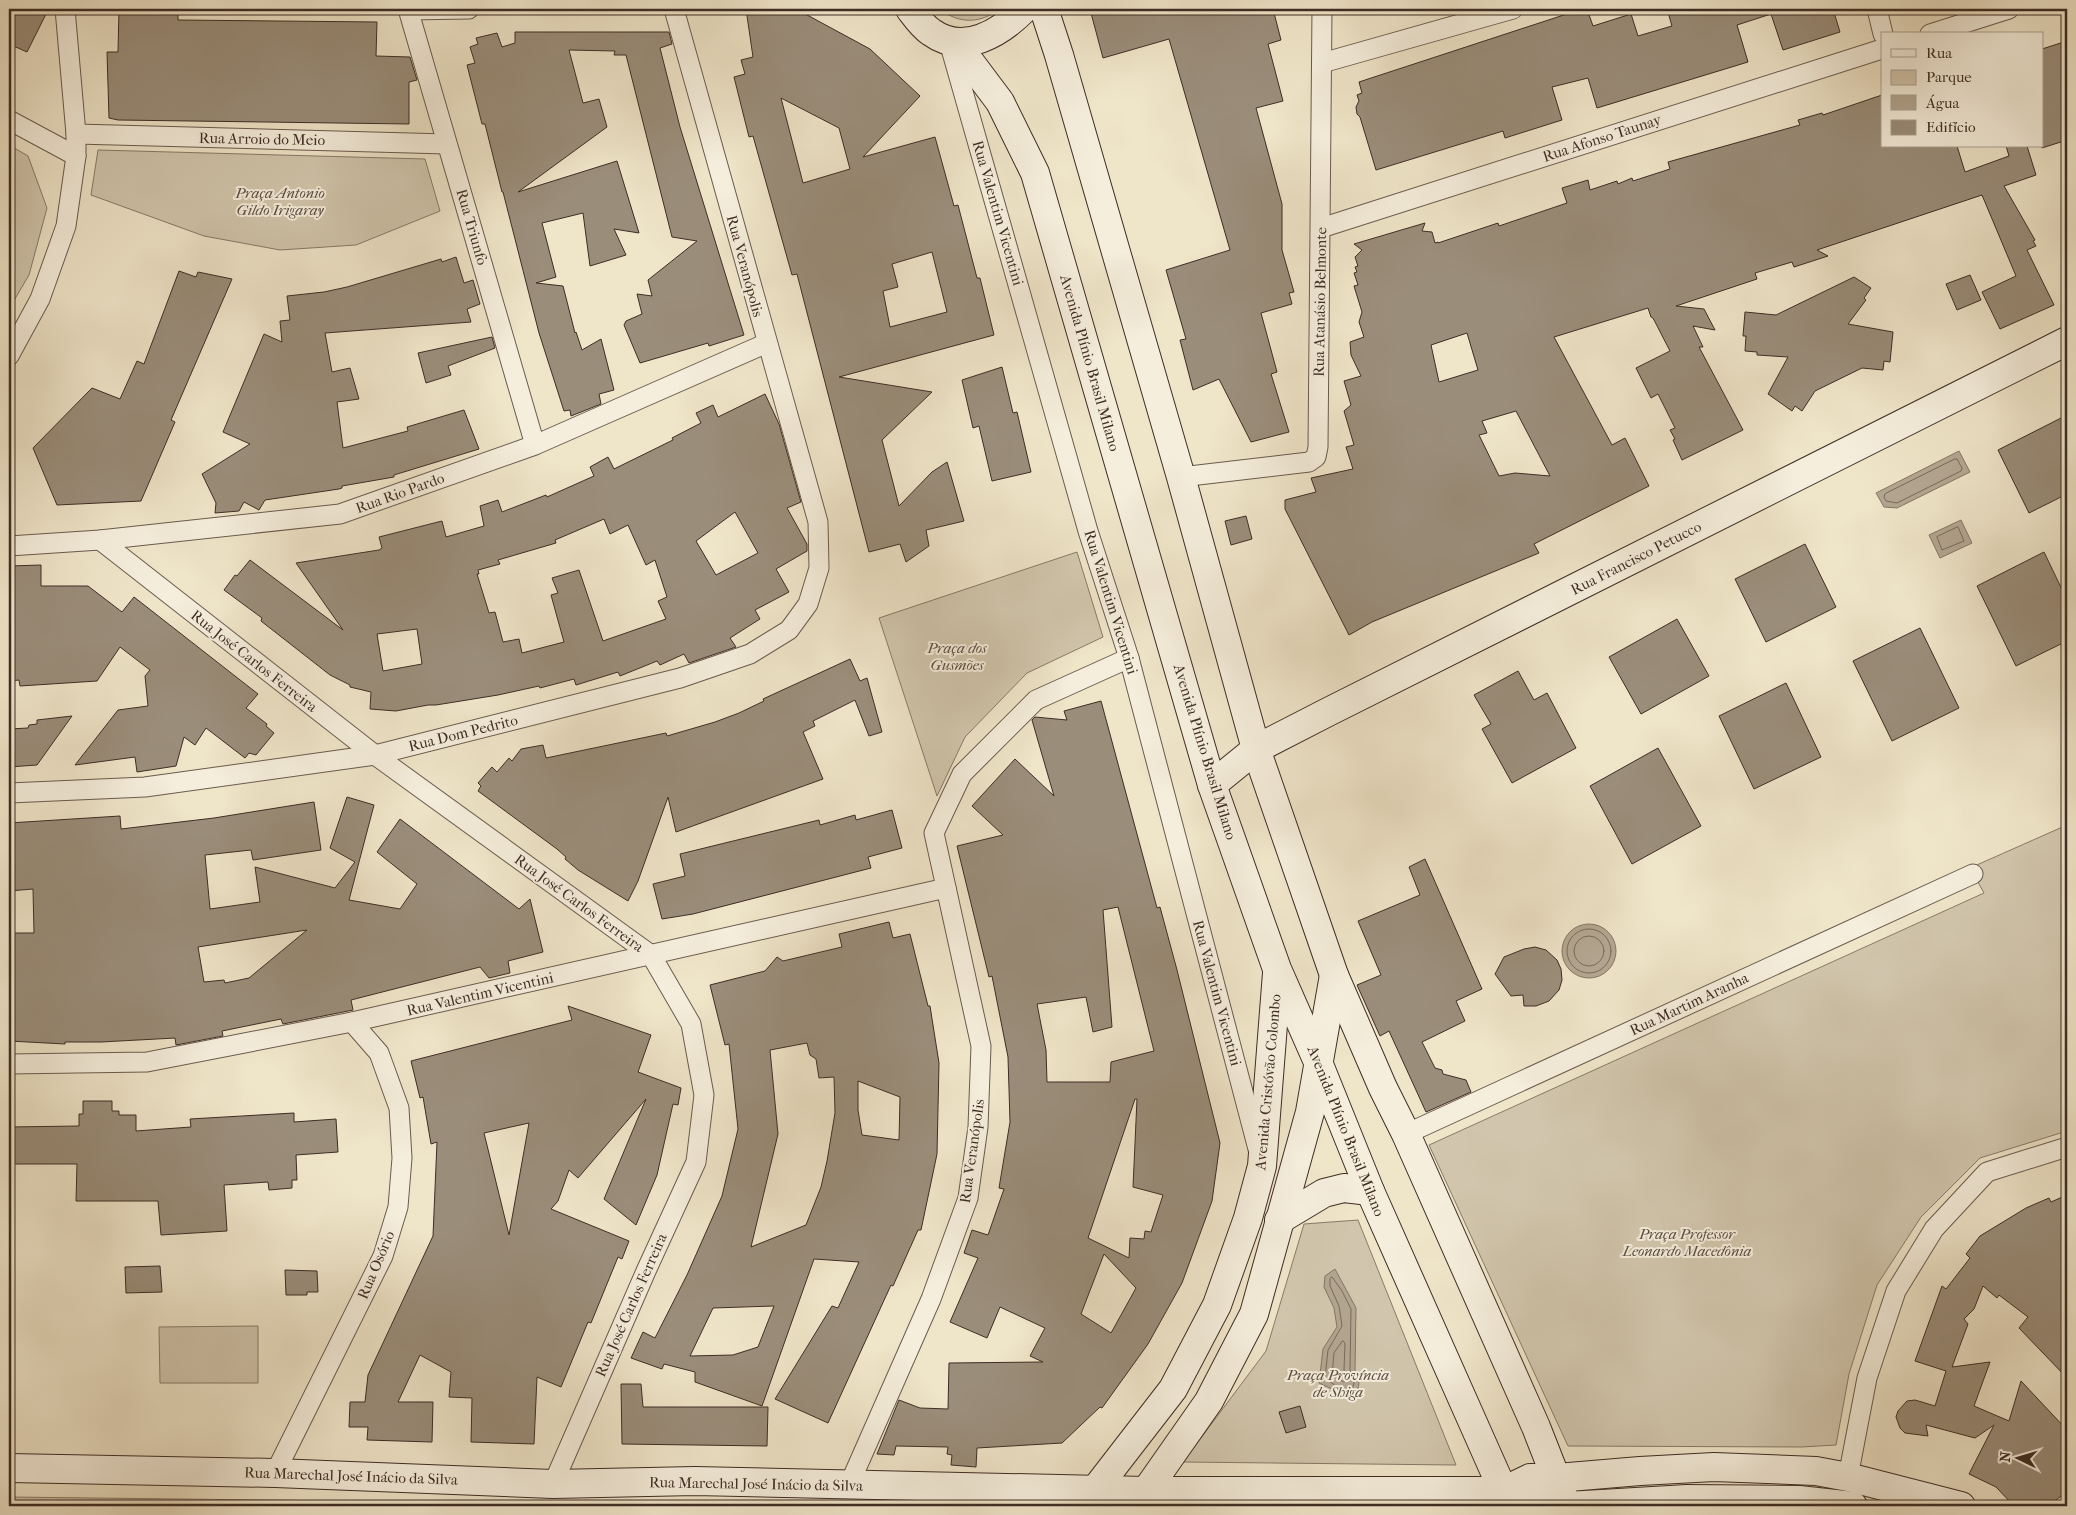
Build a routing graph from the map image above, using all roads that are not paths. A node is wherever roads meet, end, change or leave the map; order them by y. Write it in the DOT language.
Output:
graph roads {
  1 [pos="65,9"];
  2 [pos="469,9"];
  3 [pos="674,9"];
  4 [pos="896,9"];
  5 [pos="1024,9"];
  6 [pos="1044,9"];
  7 [pos="1322,9"];
  8 [pos="1513,9"];
  9 [pos="1877,9"];
  10 [pos="2009,9"];
  11 [pos="409,10"];
  12 [pos="916,16"];
  13 [pos="1883,32"];
  14 [pos="1936,32"];
  15 [pos="952,41"];
  16 [pos="1881,49"];
  17 [pos="1322,63"];
  18 [pos="9,120"];
  19 [pos="76,134"];
  20 [pos="447,144"];
  21 [pos="76,156"];
  22 [pos="1321,228"];
  23 [pos="2067,341"];
  24 [pos="767,343"];
  25 [pos="9,356"];
  26 [pos="535,445"];
  27 [pos="1180,477"];
  28 [pos="818,522"];
  29 [pos="100,540"];
  30 [pos="9,546"];
  31 [pos="1129,658"];
  32 [pos="1256,749"];
  33 [pos="375,755"];
  34 [pos="1212,785"];
  35 [pos="9,793"];
  36 [pos="1973,874"];
  37 [pos="946,888"];
  38 [pos="651,955"];
  39 [pos="1277,969"];
  40 [pos="1334,975"];
  41 [pos="352,1022"];
  42 [pos="1318,1062"];
  43 [pos="9,1064"];
  44 [pos="1406,1134"];
  45 [pos="2067,1147"];
  46 [pos="1262,1166"];
  47 [pos="1370,1191"];
  48 [pos="1279,1220"];
  49 [pos="9,1468"];
  50 [pos="275,1473"];
  51 [pos="1848,1477"];
  52 [pos="1557,1478"];
  53 [pos="553,1484"];
  54 [pos="849,1484"];
  55 [pos="978,1497"];
  56 [pos="1089,1498"];
  57 [pos="1136,1499"];
  58 [pos="1506,1499"];
  59 [pos="1567,1506"];
  60 [pos="1852,1506"];
  61 [pos="1961,1506"];
  1 -- 19 [label="street"];
  2 -- 11 [label="street"];
  3 -- 24 [label="street, Rua Veranópolis"];
  4 -- 12 [label="main road, Avenida Plínio Brasil Milano"];
  5 -- 15 [label="main road"];
  6 -- 27 [label="main road"];
  7 -- 17 [label="street, Rua Atanásio Belmonte"];
  8 -- 17 [label="street"];
  9 -- 13 [label="street"];
  10 -- 14 [label="street"];
  11 -- 20 [label="street, Rua Triunfo"];
  12 -- 15 [label="main road, Avenida Plínio Brasil Milano"];
  15 -- 31 [label="street, Rua Valentim Vicentini"];
  15 -- 34 [label="main road, Avenida Plínio Brasil Milano"];
  16 -- 22 [label="street, Rua Afonso Taunay"];
  17 -- 22 [label="street, Rua Atanásio Belmonte"];
  18 -- 21 [label="street"];
  19 -- 20 [label="street, Rua Arroio do Meio"];
  19 -- 21 [label="street"];
  20 -- 26 [label="street, Rua Triunfo"];
  21 -- 25 [label="street"];
  22 -- 27 [label="street, Rua Atanásio Belmonte"];
  23 -- 32 [label="main road, Rua Francisco Petucco"];
  24 -- 26 [label="street, Rua Rio Pardo"];
  24 -- 28 [label="street, Rua Veranópolis"];
  26 -- 29 [label="street, Rua Rio Pardo"];
  27 -- 32 [label="main road"];
  28 -- 33 [label="street, Rua Dom Pedrito"];
  29 -- 30 [label="street, Rua Rio Pardo"];
  29 -- 33 [label="street, Rua José Carlos Ferreira"];
  31 -- 37 [label="street"];
  31 -- 46 [label="street, Rua Valentim Vicentini"];
  32 -- 34 [label="main road, Rua Francisco Petucco"];
  32 -- 40 [label="main road"];
  33 -- 35 [label="street, Rua Dom Pedrito"];
  33 -- 38 [label="street, Rua José Carlos Ferreira"];
  34 -- 39 [label="main road, Avenida Plínio Brasil Milano"];
  36 -- 44 [label="street, Rua Martim Aranha"];
  37 -- 38 [label="street, Rua Valentim Vicentini"];
  37 -- 54 [label="street, Rua Veranópolis"];
  38 -- 41 [label="street, Rua Valentim Vicentini"];
  38 -- 53 [label="street, Rua José Carlos Ferreira"];
  39 -- 42 [label="main road, Avenida Plínio Brasil Milano"];
  39 -- 46 [label="main road, Avenida Cristóvão Colombo"];
  40 -- 42 [label="main road"];
  40 -- 44 [label="main road"];
  41 -- 43 [label="street, Rua Valentim Vicentini"];
  41 -- 50 [label="street, Rua Osório"];
  42 -- 47 [label="main road, Avenida Plínio Brasil Milano"];
  42 -- 48 [label="main road"];
  44 -- 52 [label="main road"];
  45 -- 51 [label="street"];
  46 -- 56 [label="main road, Avenida Cristóvão Colombo"];
  47 -- 48 [label="main road"];
  47 -- 58 [label="main road, Avenida Plínio Brasil Milano"];
  48 -- 57 [label="main road"];
  49 -- 50 [label="main road, Rua Marechal José Inácio da Silva"];
  50 -- 53 [label="main road, Rua Marechal José Inácio da Silva"];
  51 -- 52 [label="main road"];
  51 -- 60 [label="main road"];
  51 -- 61 [label="main road"];
  52 -- 58 [label="main road"];
  52 -- 59 [label="main road"];
  53 -- 54 [label="main road, Rua Marechal José Inácio da Silva"];
  54 -- 55 [label="main road, Rua Marechal José Inácio da Silva"];
  55 -- 56 [label="main road, Rua Marechal José Inácio da Silva"];
  56 -- 57 [label="main road, Rua Marechal José Inácio da Silva"];
  57 -- 58 [label="main road, Rua Marechal José Inácio da Silva"];
  58 -- 59 [label="main road"];
  59 -- 60 [label="main road"];
}
